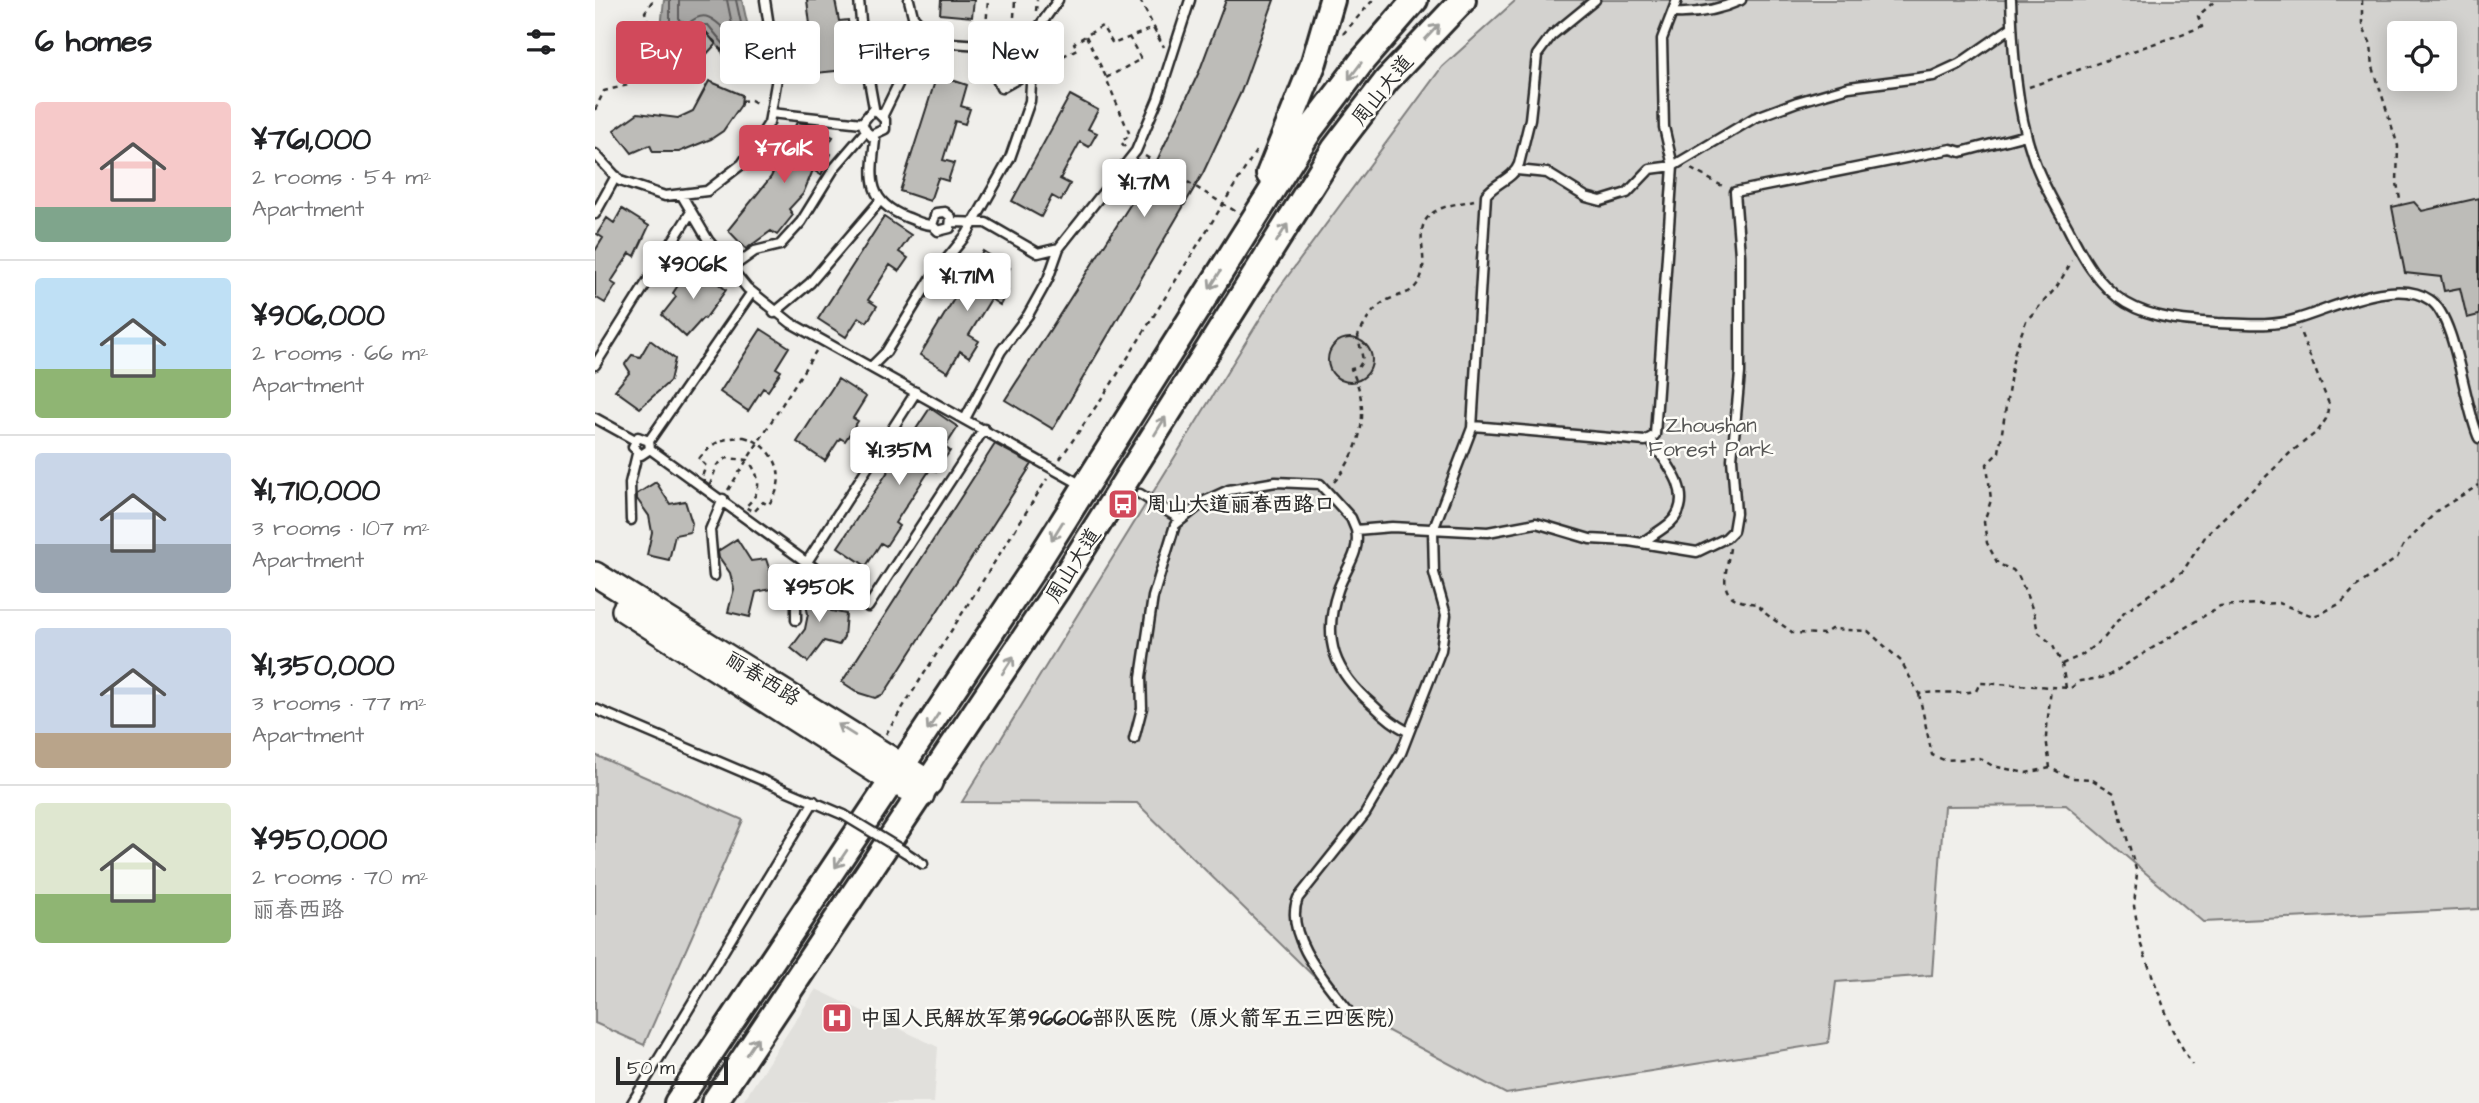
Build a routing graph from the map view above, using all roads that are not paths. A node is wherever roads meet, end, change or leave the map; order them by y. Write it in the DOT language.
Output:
graph roads {
  1 [pos="765,0"];
  2 [pos="859,0"];
  3 [pos="909,0"];
  4 [pos="1058,0"];
  5 [pos="1190,0"];
  6 [pos="1332,0"];
  7 [pos="1415,0"];
  8 [pos="1463,0"];
  9 [pos="1595,0"];
  10 [pos="1678,0"];
  11 [pos="1741,0"];
  12 [pos="2011,0"];
  13 [pos="1675,13"];
  14 [pos="918,21"];
  15 [pos="1043,21"];
  16 [pos="2012,27"];
  17 [pos="895,84"];
  18 [pos="1031,84"];
  19 [pos="877,112"];
  20 [pos="771,113"];
  21 [pos="871,133"];
  22 [pos="2026,135"];
  23 [pos="595,154"];
  24 [pos="1673,166"];
  25 [pos="1517,170"];
  26 [pos="615,176"];
  27 [pos="681,194"];
  28 [pos="880,201"];
  29 [pos="691,212"];
  30 [pos="595,214"];
  31 [pos="973,221"];
  32 [pos="952,222"];
  33 [pos="932,225"];
  34 [pos="1248,225"];
  35 [pos="1059,248"];
  36 [pos="731,268"];
  37 [pos="752,292"];
  38 [pos="775,312"];
  39 [pos="595,365"];
  40 [pos="871,368"];
  41 [pos="916,392"];
  42 [pos="595,418"];
  43 [pos="965,419"];
  44 [pos="1472,426"];
  45 [pos="984,429"];
  46 [pos="2479,438"];
  47 [pos="1649,439"];
  48 [pos="635,440"];
  49 [pos="650,445"];
  50 [pos="637,454"];
  51 [pos="1086,486"];
  52 [pos="1140,494"];
  53 [pos="723,499"];
  54 [pos="1180,519"];
  55 [pos="631,520"];
  56 [pos="1356,530"];
  57 [pos="1433,530"];
  58 [pos="1642,543"];
  59 [pos="807,562"];
  60 [pos="595,574"];
  61 [pos="714,576"];
  62 [pos="595,592"];
  63 [pos="796,620"];
  64 [pos="595,709"];
  65 [pos="1407,731"];
  66 [pos="1134,738"];
  67 [pos="899,774"];
  68 [pos="926,789"];
  69 [pos="814,801"];
  70 [pos="923,864"];
  71 [pos="1347,1009"];
  72 [pos="632,1103"];
  73 [pos="677,1103"];
  74 [pos="714,1103"];
  1 -- 20 [label="lane"];
  2 -- 19 [label="lane"];
  3 -- 14 [label="lane"];
  4 -- 15 [label="lane"];
  5 -- 35 [label="lane"];
  6 -- 34 [label="main road"];
  7 -- 34 [label="main road, 周山大道, one-way"];
  68 -- 8 [label="main road, 周山大道, one-way"];
  9 -- 25 [label="lane"];
  10 -- 13 [label="lane"];
  11 -- 13 [label="lane"];
  12 -- 16 [label="lane"];
  13 -- 24 [label="lane"];
  16 -- 22 [label="lane"];
  16 -- 24 [label="lane"];
  17 -- 19 [label="lane"];
  18 -- 31 [label="lane"];
  19 -- 21 [label="lane"];
  19 -- 21 [label="lane"];
  20 -- 21 [label="lane"];
  20 -- 27 [label="lane"];
  21 -- 28 [label="lane"];
  21 -- 36 [label="lane"];
  22 -- 46 [label="lane"];
  22 -- 58 [label="lane"];
  23 -- 26 [label="lane"];
  24 -- 25 [label="lane"];
  24 -- 47 [label="lane"];
  25 -- 44 [label="lane"];
  26 -- 27 [label="lane"];
  26 -- 30 [label="lane"];
  27 -- 29 [label="lane"];
  28 -- 33 [label="lane"];
  28 -- 38 [label="lane"];
  29 -- 36 [label="lane"];
  29 -- 39 [label="lane"];
  31 -- 32 [label="lane"];
  31 -- 35 [label="lane"];
  31 -- 40 [label="lane"];
  32 -- 33 [label="lane"];
  32 -- 33 [label="lane"];
  34 -- 51 [label="main road, 周山大道, one-way"];
  35 -- 43 [label="lane"];
  36 -- 37 [label="lane"];
  37 -- 38 [label="lane"];
  37 -- 49 [label="lane"];
  38 -- 40 [label="lane"];
  40 -- 41 [label="lane"];
  41 -- 43 [label="lane"];
  41 -- 59 [label="lane"];
  42 -- 48 [label="lane"];
  43 -- 45 [label="lane"];
  44 -- 47 [label="lane"];
  44 -- 57 [label="lane"];
  45 -- 51 [label="lane"];
  45 -- 59 [label="lane"];
  47 -- 58 [label="lane"];
  48 -- 49 [label="lane"];
  48 -- 50 [label="lane"];
  49 -- 50 [label="lane"];
  49 -- 53 [label="lane"];
  50 -- 55 [label="lane"];
  51 -- 67 [label="main road, 周山大道, one-way"];
  52 -- 54 [label="lane"];
  53 -- 59 [label="lane"];
  53 -- 61 [label="lane"];
  54 -- 56 [label="lane"];
  54 -- 66 [label="lane"];
  56 -- 57 [label="lane"];
  56 -- 65 [label="lane"];
  57 -- 58 [label="lane"];
  57 -- 65 [label="lane"];
  59 -- 63 [label="lane"];
  67 -- 60 [label="main road, 丽春西路, one-way"];
  62 -- 67 [label="main road, 丽春西路"];
  64 -- 69 [label="lane"];
  65 -- 71 [label="lane"];
  67 -- 68 [label="main road, 丽春西路"];
  67 -- 73 [label="main road, 周山大道, one-way"];
  74 -- 68 [label="main road, 周山大道, one-way"];
  69 -- 70 [label="lane, bridge"];
  69 -- 72 [label="lane"];
}
